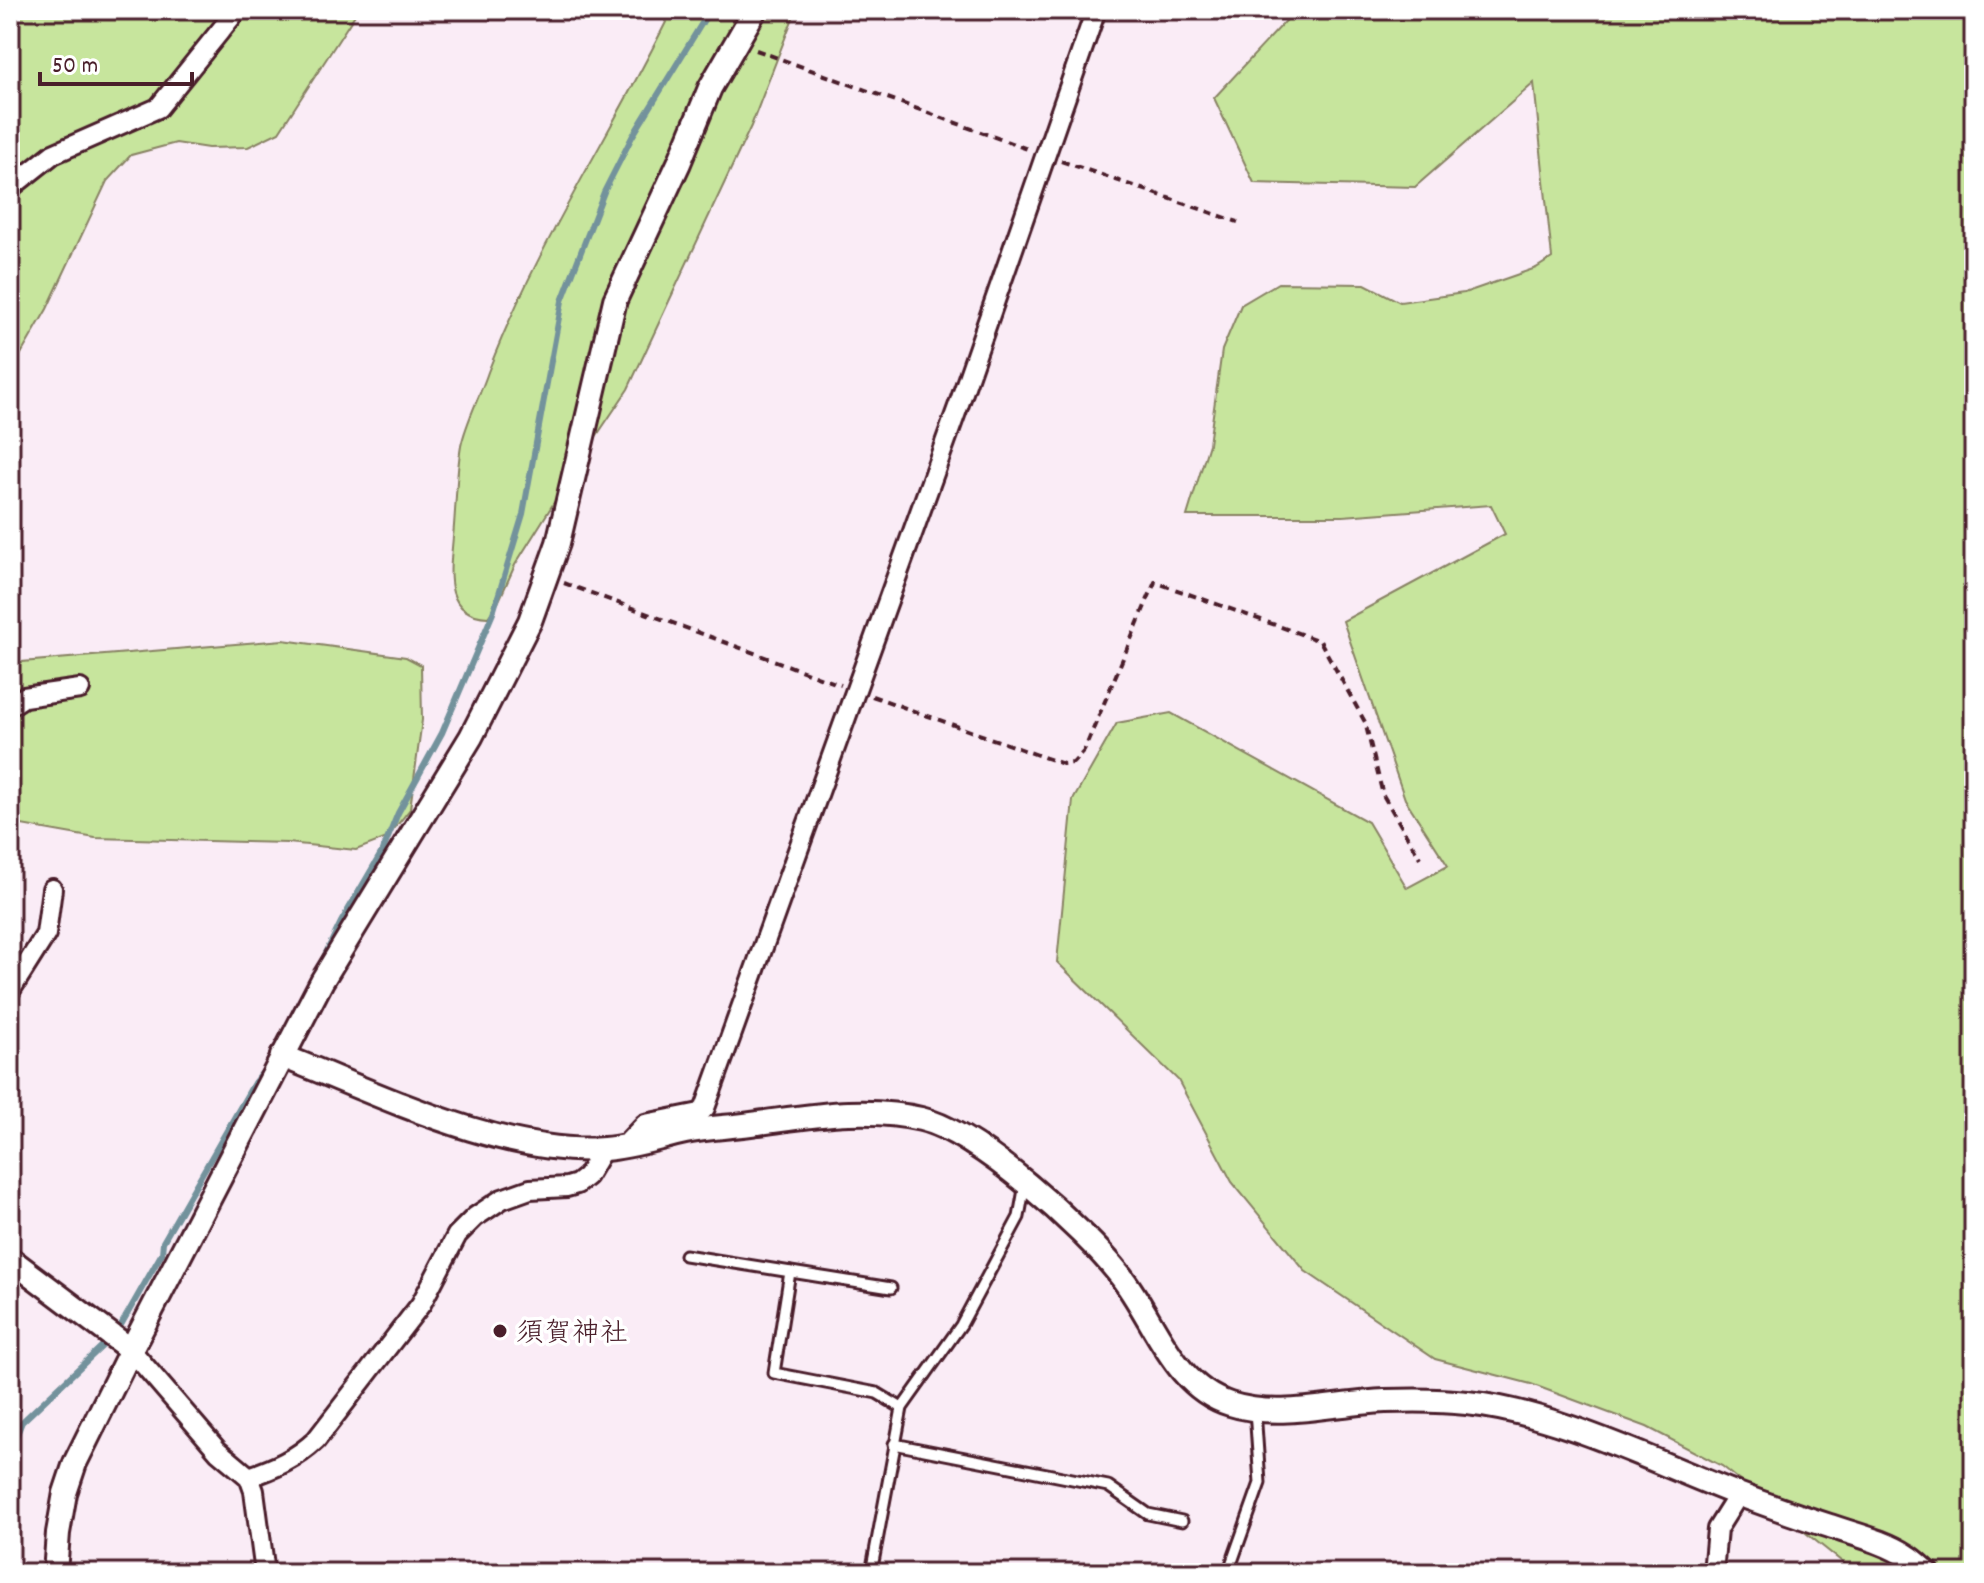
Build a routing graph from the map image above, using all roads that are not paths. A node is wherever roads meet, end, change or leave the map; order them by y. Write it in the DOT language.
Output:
graph roads {
  1 [pos="237,10"];
  2 [pos="755,10"];
  3 [pos="1096,10"];
  4 [pos="10,188"];
  5 [pos="80,689"];
  6 [pos="10,706"];
  7 [pos="52,889"];
  8 [pos="10,991"];
  9 [pos="282,1056"];
  10 [pos="614,1148"];
  11 [pos="1025,1184"];
  12 [pos="685,1255"];
  13 [pos="10,1259"];
  14 [pos="790,1272"];
  15 [pos="891,1288"];
  16 [pos="131,1350"];
  17 [pos="902,1408"];
  18 [pos="1255,1410"];
  19 [pos="894,1444"];
  20 [pos="249,1477"];
  21 [pos="1739,1494"];
  22 [pos="1182,1521"];
  23 [pos="55,1573"];
  24 [pos="265,1573"];
  25 [pos="871,1573"];
  26 [pos="1228,1573"];
  27 [pos="1713,1573"];
  28 [pos="1928,1573"];
  1 -- 4 [label="street"];
  2 -- 9 [label="street"];
  3 -- 10 [label="street"];
  5 -- 6 [label="street"];
  7 -- 8 [label="street"];
  9 -- 10 [label="street"];
  9 -- 16 [label="street"];
  10 -- 11 [label="street"];
  10 -- 20 [label="street"];
  11 -- 17 [label="lane"];
  11 -- 18 [label="street"];
  12 -- 14 [label="lane"];
  13 -- 16 [label="street"];
  14 -- 15 [label="lane"];
  14 -- 17 [label="lane"];
  16 -- 20 [label="street"];
  16 -- 23 [label="street"];
  17 -- 19 [label="lane"];
  18 -- 21 [label="street"];
  18 -- 26 [label="lane"];
  19 -- 22 [label="lane"];
  19 -- 25 [label="lane"];
  20 -- 24 [label="street"];
  21 -- 27 [label="street"];
  21 -- 28 [label="street"];
}
